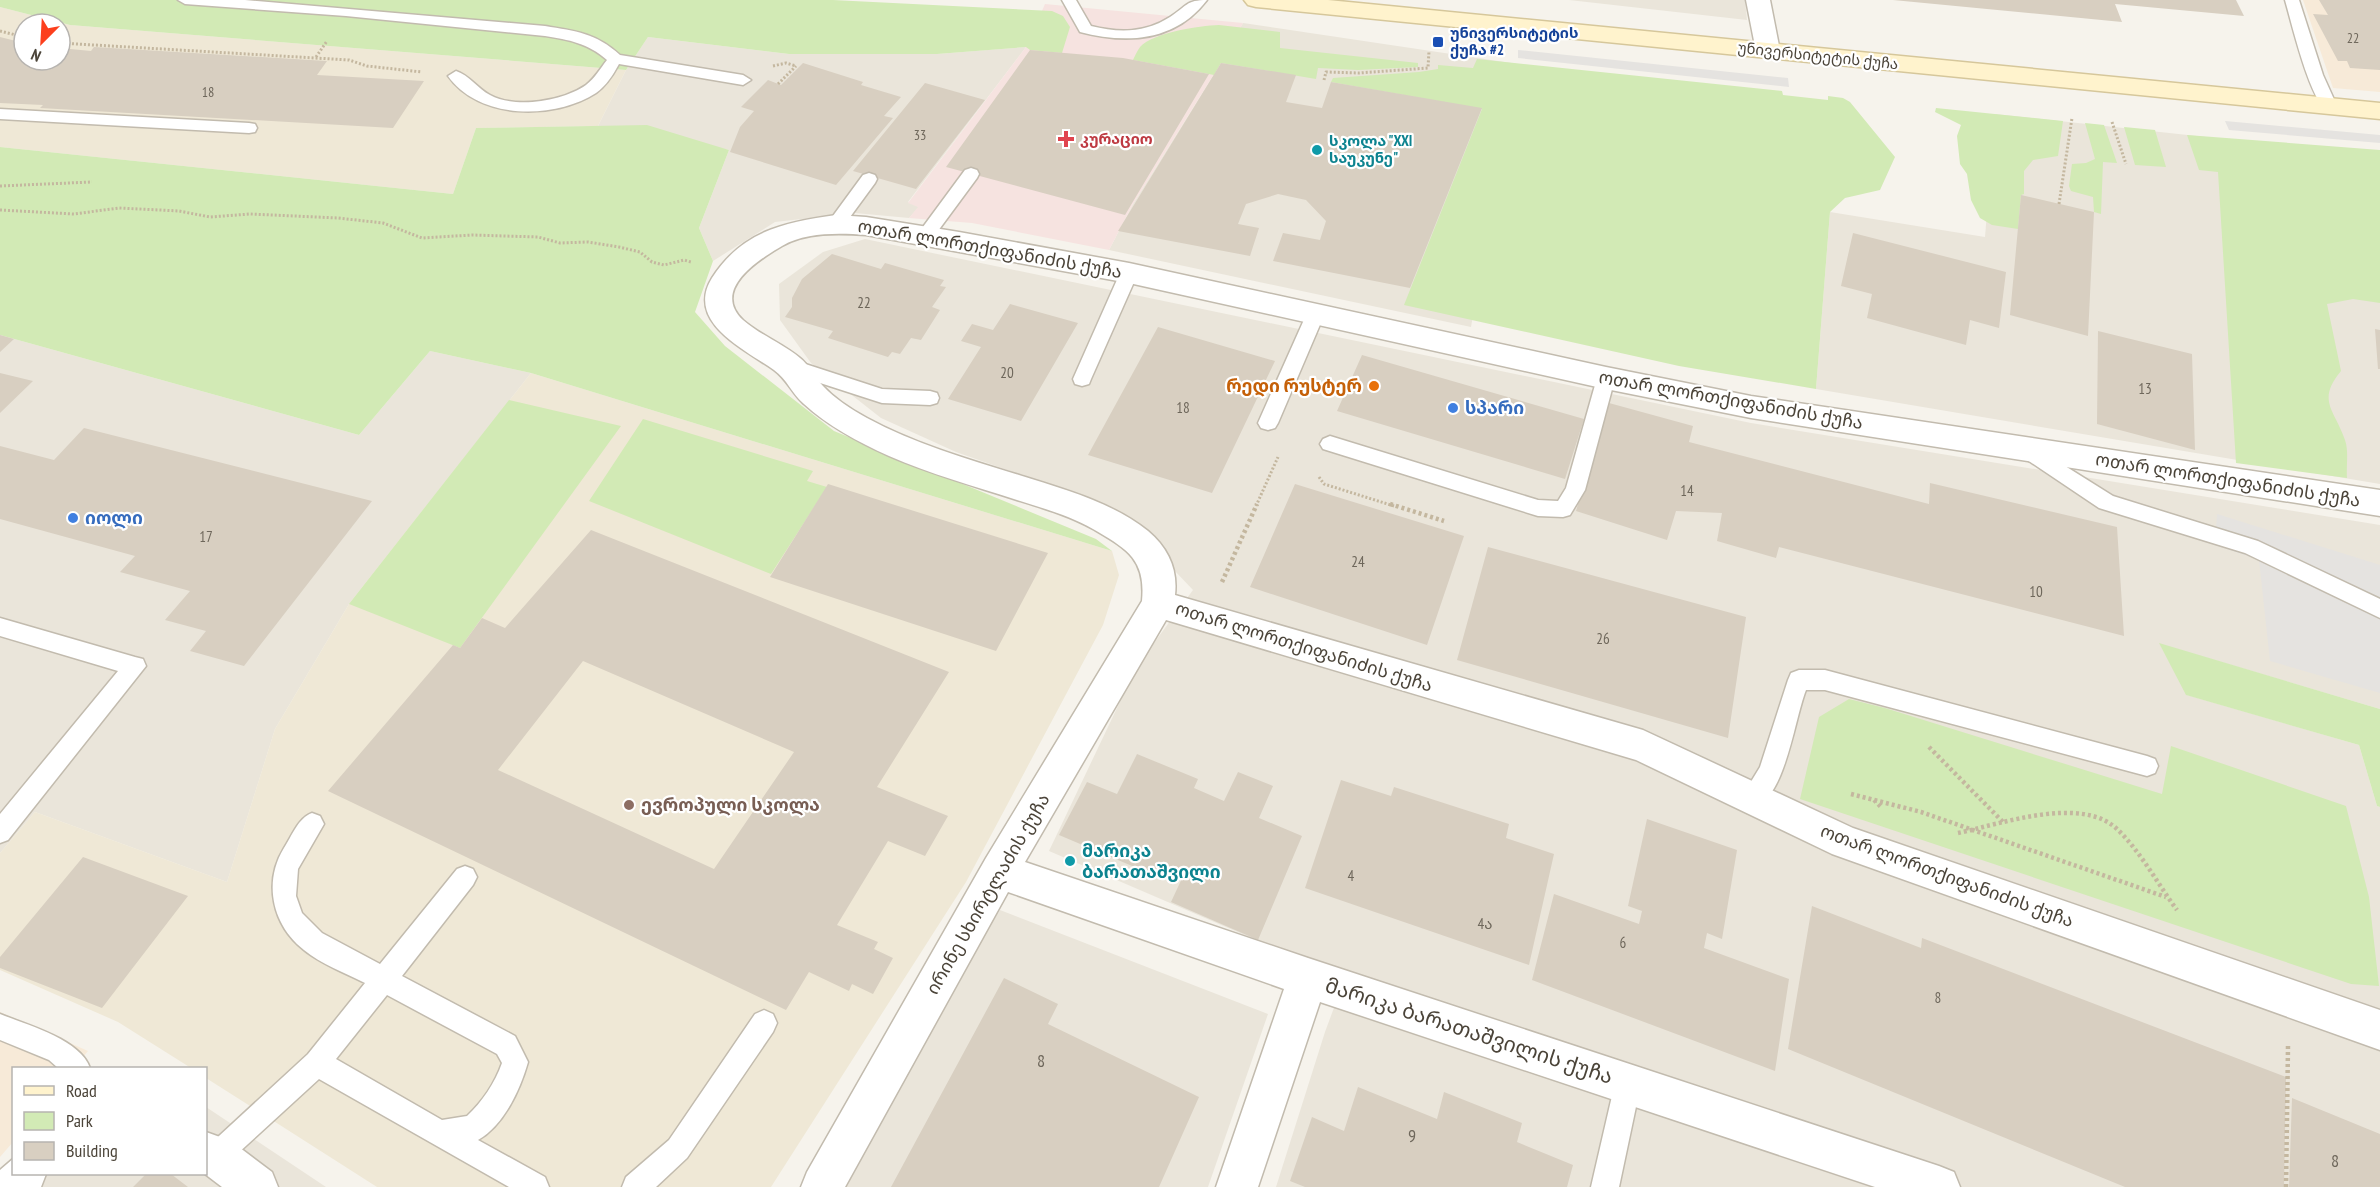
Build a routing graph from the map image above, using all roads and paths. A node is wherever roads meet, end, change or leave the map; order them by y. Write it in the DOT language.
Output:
graph roads {
  1 [pos="185,0"];
  2 [pos="1069,0"];
  3 [pos="1200,0"];
  4 [pos="1758,0"];
  5 [pos="2292,0"];
  6 [pos="1269,1"];
  7 [pos="72,44"];
  8 [pos="1430,47"];
  9 [pos="1768,51"];
  10 [pos="615,59"];
  11 [pos="768,66"];
  12 [pos="456,76"];
  13 [pos="743,80"];
  14 [pos="1324,80"];
  15 [pos="778,84"];
  16 [pos="2329,106"];
  17 [pos="2380,111"];
  18 [pos="0,114"];
  19 [pos="2072,118"];
  20 [pos="2112,122"];
  21 [pos="249,128"];
  22 [pos="2126,164"];
  23 [pos="971,174"];
  24 [pos="869,179"];
  25 [pos="92,182"];
  26 [pos="0,186"];
  27 [pos="2059,204"];
  28 [pos="0,210"];
  29 [pos="836,224"];
  30 [pos="926,235"];
  31 [pos="693,262"];
  32 [pos="1129,273"];
  33 [pos="1316,314"];
  34 [pos="790,366"];
  35 [pos="1606,378"];
  36 [pos="1083,379"];
  37 [pos="930,398"];
  38 [pos="1268,423"];
  39 [pos="1330,444"];
  40 [pos="2026,449"];
  41 [pos="1281,450"];
  42 [pos="2380,503"];
  43 [pos="1224,578"];
  44 [pos="1158,603"];
  45 [pos="2380,609"];
  46 [pos="0,627"];
  47 [pos="1924,742"];
  48 [pos="2147,766"];
  49 [pos="1842,792"];
  50 [pos="1753,798"];
  51 [pos="1874,800"];
  52 [pos="1887,812"];
  53 [pos="2004,822"];
  54 [pos="312,824"];
  55 [pos="1974,830"];
  56 [pos="0,832"];
  57 [pos="1947,835"];
  58 [pos="999,871"];
  59 [pos="465,877"];
  60 [pos="2168,897"];
  61 [pos="2180,914"];
  62 [pos="1308,978"];
  63 [pos="384,980"];
  64 [pos="764,1023"];
  65 [pos="0,1027"];
  66 [pos="2380,1030"];
  67 [pos="2288,1040"];
  68 [pos="317,1063"];
  69 [pos="76,1067"];
  70 [pos="1628,1083"];
  71 [pos="441,1133"];
  72 [pos="211,1155"];
  73 [pos="23,1175"];
  74 [pos="13,1187"];
  75 [pos="257,1187"];
  76 [pos="535,1187"];
  77 [pos="636,1187"];
  78 [pos="822,1187"];
  79 [pos="1238,1187"];
  80 [pos="1605,1187"];
  81 [pos="1939,1187"];
  82 [pos="2286,1187"];
  1 -- 10 [label="lane"];
  2 -- 3 [label="lane"];
  4 -- 9 [label="street"];
  5 -- 16 [label="lane"];
  6 -- 9 [label="main road, უნივერსიტეტის ქუჩა"];
  7 -- 12 [label="path"];
  8 -- 14 [label="path"];
  9 -- 16 [label="main road, უნივერსიტეტის ქუჩა"];
  10 -- 12 [label="lane"];
  10 -- 13 [label="lane"];
  11 -- 15 [label="path"];
  16 -- 17 [label="main road, უნივერსიტეტის ქუჩა"];
  18 -- 21 [label="lane"];
  19 -- 27 [label="path"];
  20 -- 22 [label="path"];
  23 -- 30 [label="lane"];
  24 -- 29 [label="lane"];
  25 -- 26 [label="path"];
  28 -- 31 [label="path"];
  29 -- 30 [label="street, ოთარ ლორთქიფანიძის ქუჩა"];
  29 -- 34 [label="street, ოთარ ლორთქიფანიძის ქუჩა"];
  30 -- 32 [label="street, ოთარ ლორთქიფანიძის ქუჩა"];
  32 -- 33 [label="street, ოთარ ლორთქიფანიძის ქუჩა"];
  32 -- 36 [label="lane"];
  33 -- 35 [label="street, ოთარ ლორთქიფანიძის ქუჩა"];
  33 -- 38 [label="lane"];
  34 -- 37 [label="lane"];
  34 -- 44 [label="street, ოთარ ლორთქიფანიძის ქუჩა"];
  35 -- 39 [label="lane"];
  35 -- 40 [label="street, ოთარ ლორთქიფანიძის ქუჩა"];
  40 -- 42 [label="street, ოთარ ლორთქიფანიძის ქუჩა"];
  40 -- 45 [label="lane"];
  41 -- 43 [label="path"];
  44 -- 50 [label="street, ოთარ ლორთქიფანიძის ქუჩა"];
  44 -- 58 [label="street, ირინე სხირტლაძის ქუჩა"];
  46 -- 56 [label="lane"];
  47 -- 53 [label="path"];
  48 -- 50 [label="lane"];
  49 -- 51 [label="path"];
  50 -- 66 [label="street, ოთარ ლორთქიფანიძის ქუჩა"];
  51 -- 52 [label="path"];
  51 -- 55 [label="path"];
  53 -- 55 [label="path"];
  53 -- 60 [label="path"];
  54 -- 63 [label="lane"];
  55 -- 57 [label="path"];
  55 -- 60 [label="path"];
  58 -- 62 [label="street, მარიკა ბარათაშვილის ქუჩა"];
  58 -- 78 [label="street, ირინე სხირტლაძის ქუჩა"];
  59 -- 63 [label="lane"];
  60 -- 61 [label="path"];
  62 -- 70 [label="street, მარიკა ბარათაშვილის ქუჩა"];
  62 -- 79 [label="street"];
  63 -- 68 [label="lane"];
  63 -- 71 [label="lane"];
  64 -- 77 [label="lane"];
  65 -- 69 [label="lane"];
  67 -- 82 [label="path"];
  68 -- 71 [label="lane"];
  68 -- 72 [label="lane"];
  70 -- 80 [label="lane"];
  70 -- 81 [label="street, მარიკა ბარათაშვილის ქუჩა"];
  71 -- 76 [label="lane"];
  72 -- 75 [label="street"];
  73 -- 74 [label="street"];
}
